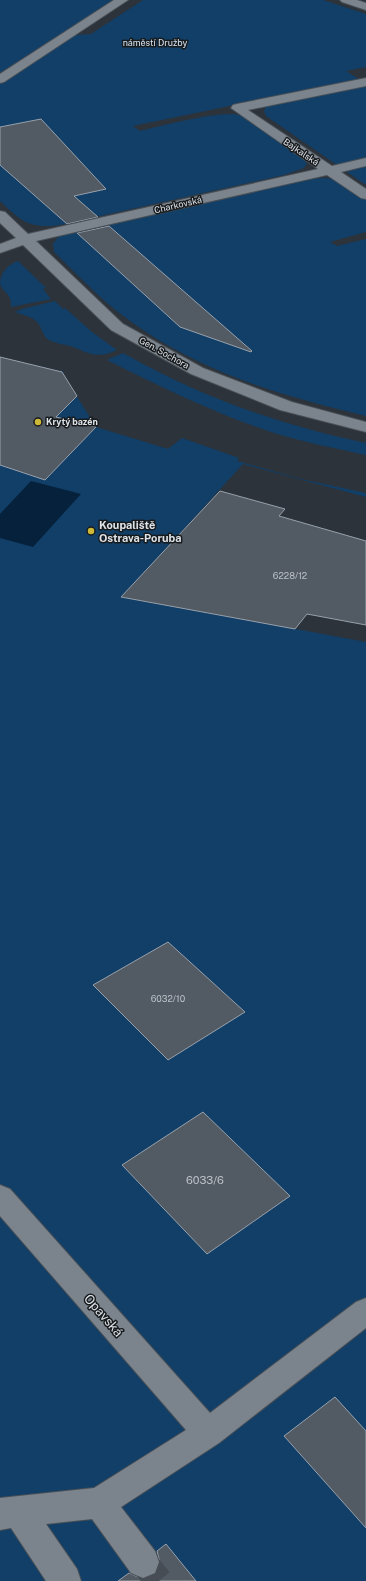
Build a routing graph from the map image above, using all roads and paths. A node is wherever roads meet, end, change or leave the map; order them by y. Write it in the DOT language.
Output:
graph roads {
  1 [pos="122,0"];
  2 [pos="346,0"];
  3 [pos="366,7"];
  4 [pos="0,79"];
  5 [pos="366,82"];
  6 [pos="366,162"];
  7 [pos="329,170"];
  8 [pos="366,195"];
  9 [pos="0,216"];
  10 [pos="26,240"];
  11 [pos="0,249"];
  12 [pos="366,427"];
  13 [pos="0,1197"];
  14 [pos="366,1311"];
  15 [pos="208,1433"];
  16 [pos="99,1503"];
  17 [pos="10,1513"];
  18 [pos="143,1562"];
  19 [pos="64,1581"];
  1 -- 4 [label="street"];
  2 -- 3 [label="street"];
  5 -- 7 [label="street, Bajkalská"];
  6 -- 7 [label="street, Charkovská"];
  7 -- 8 [label="street, Bajkalská"];
  7 -- 10 [label="street, Charkovská"];
  9 -- 10 [label="street, Gen. Sochora"];
  10 -- 11 [label="street, Charkovská"];
  10 -- 12 [label="street, Gen. Sochora"];
  13 -- 15 [label="street, Opavská"];
  14 -- 15 [label="street"];
  15 -- 16 [label="street"];
  16 -- 17 [label="street"];
  16 -- 18 [label="street"];
  17 -- 19 [label="street"];
}
